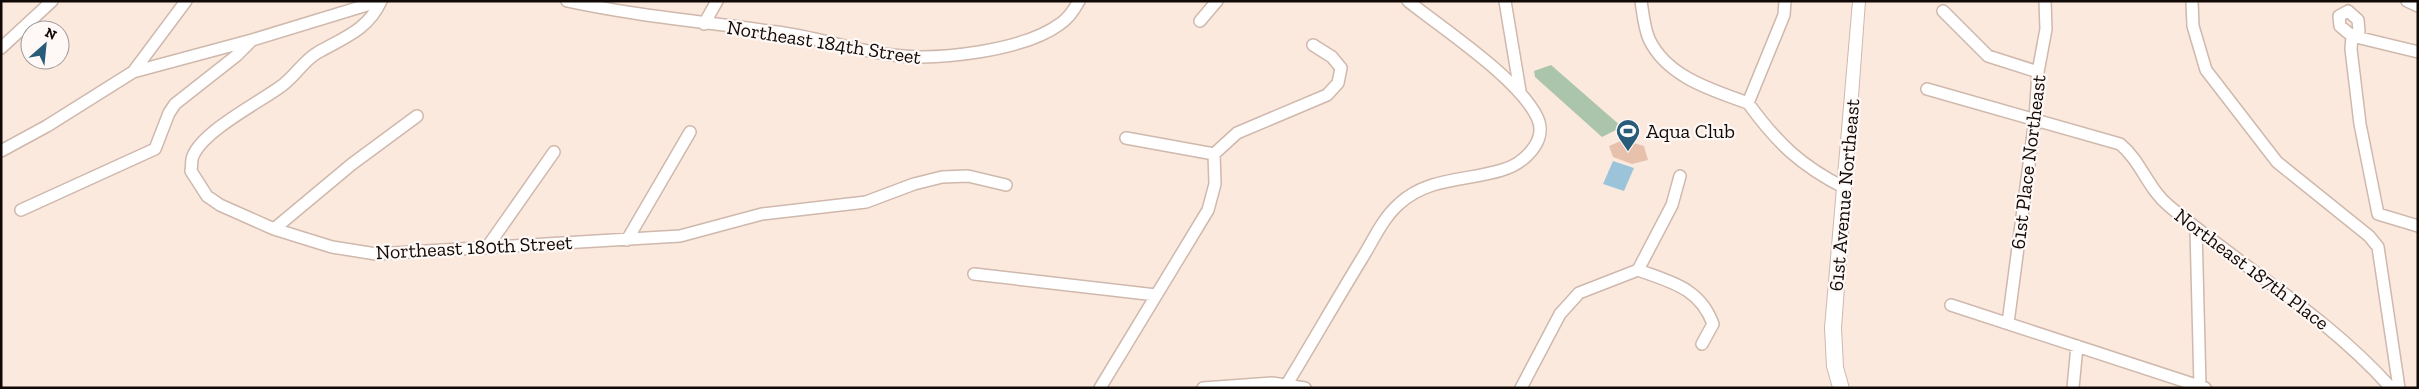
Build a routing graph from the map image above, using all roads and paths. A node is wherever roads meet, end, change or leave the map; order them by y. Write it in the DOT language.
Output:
graph roads {
  1 [pos="52,1"];
  2 [pos="186,1"];
  3 [pos="381,1"];
  4 [pos="567,1"];
  5 [pos="717,1"];
  6 [pos="1079,1"];
  7 [pos="1217,1"];
  8 [pos="1408,1"];
  9 [pos="1505,1"];
  10 [pos="1641,1"];
  11 [pos="1785,1"];
  12 [pos="1859,1"];
  13 [pos="2045,1"];
  14 [pos="2192,1"];
  15 [pos="2408,1"];
  16 [pos="2348,6"];
  17 [pos="2418,6"];
  18 [pos="1943,11"];
  19 [pos="1200,21"];
  20 [pos="704,24"];
  21 [pos="2352,36"];
  22 [pos="252,40"];
  23 [pos="1313,45"];
  24 [pos="1,48"];
  25 [pos="2418,52"];
  26 [pos="133,72"];
  27 [pos="2038,72"];
  28 [pos="1927,89"];
  29 [pos="1520,91"];
  30 [pos="1748,103"];
  31 [pos="417,116"];
  32 [pos="2035,119"];
  33 [pos="690,132"];
  34 [pos="1126,138"];
  35 [pos="2120,144"];
  36 [pos="1,151"];
  37 [pos="554,152"];
  38 [pos="1214,154"];
  39 [pos="1680,176"];
  40 [pos="1006,185"];
  41 [pos="1844,188"];
  42 [pos="21,210"];
  43 [pos="2418,226"];
  44 [pos="274,229"];
  45 [pos="2196,229"];
  46 [pos="627,240"];
  47 [pos="488,246"];
  48 [pos="1638,270"];
  49 [pos="974,274"];
  50 [pos="1156,295"];
  51 [pos="1951,305"];
  52 [pos="2008,323"];
  53 [pos="1702,344"];
  54 [pos="2077,346"];
  55 [pos="1287,384"];
  56 [pos="2203,387"];
  57 [pos="1100,388"];
  58 [pos="1203,388"];
  59 [pos="1305,388"];
  60 [pos="1522,388"];
  61 [pos="1841,388"];
  62 [pos="2073,388"];
  63 [pos="2392,388"];
  64 [pos="2399,388"];
  1 -- 24 [label="street"];
  2 -- 26 [label="street"];
  3 -- 22 [label="street"];
  3 -- 44 [label="street, Northeast 180th Street"];
  4 -- 20 [label="street, Northeast 184th Street"];
  5 -- 20 [label="street"];
  6 -- 20 [label="street, Northeast 184th Street"];
  7 -- 19 [label="street"];
  8 -- 29 [label="street"];
  9 -- 29 [label="street"];
  10 -- 30 [label="street"];
  11 -- 30 [label="street"];
  12 -- 41 [label="main road, 61st Avenue Northeast"];
  13 -- 27 [label="street, 61st Place Northeast"];
  14 -- 64 [label="street"];
  15 -- 17 [label="street"];
  16 -- 21 [label="street"];
  16 -- 21 [label="street"];
  18 -- 27 [label="street"];
  21 -- 25 [label="street"];
  21 -- 43 [label="street"];
  22 -- 26 [label="street"];
  22 -- 42 [label="street"];
  23 -- 38 [label="street"];
  26 -- 36 [label="street"];
  27 -- 32 [label="street, 61st Place Northeast"];
  28 -- 32 [label="street"];
  29 -- 55 [label="street"];
  30 -- 41 [label="street"];
  31 -- 44 [label="street"];
  32 -- 35 [label="street"];
  32 -- 52 [label="street, 61st Place Northeast"];
  33 -- 46 [label="street"];
  34 -- 38 [label="street"];
  35 -- 45 [label="street, Northeast 187th Place"];
  37 -- 47 [label="street"];
  38 -- 50 [label="street"];
  39 -- 48 [label="street"];
  40 -- 46 [label="street, Northeast 180th Street"];
  41 -- 61 [label="main road, 61st Avenue Northeast"];
  44 -- 47 [label="street, Northeast 180th Street"];
  45 -- 56 [label="street"];
  45 -- 63 [label="street, Northeast 187th Place"];
  46 -- 47 [label="street, Northeast 180th Street"];
  48 -- 53 [label="street"];
  48 -- 60 [label="street"];
  49 -- 50 [label="street"];
  50 -- 57 [label="street"];
  51 -- 52 [label="street"];
  52 -- 54 [label="street"];
  54 -- 56 [label="street"];
  54 -- 62 [label="street"];
  55 -- 58 [label="street"];
  55 -- 59 [label="street"];
}
